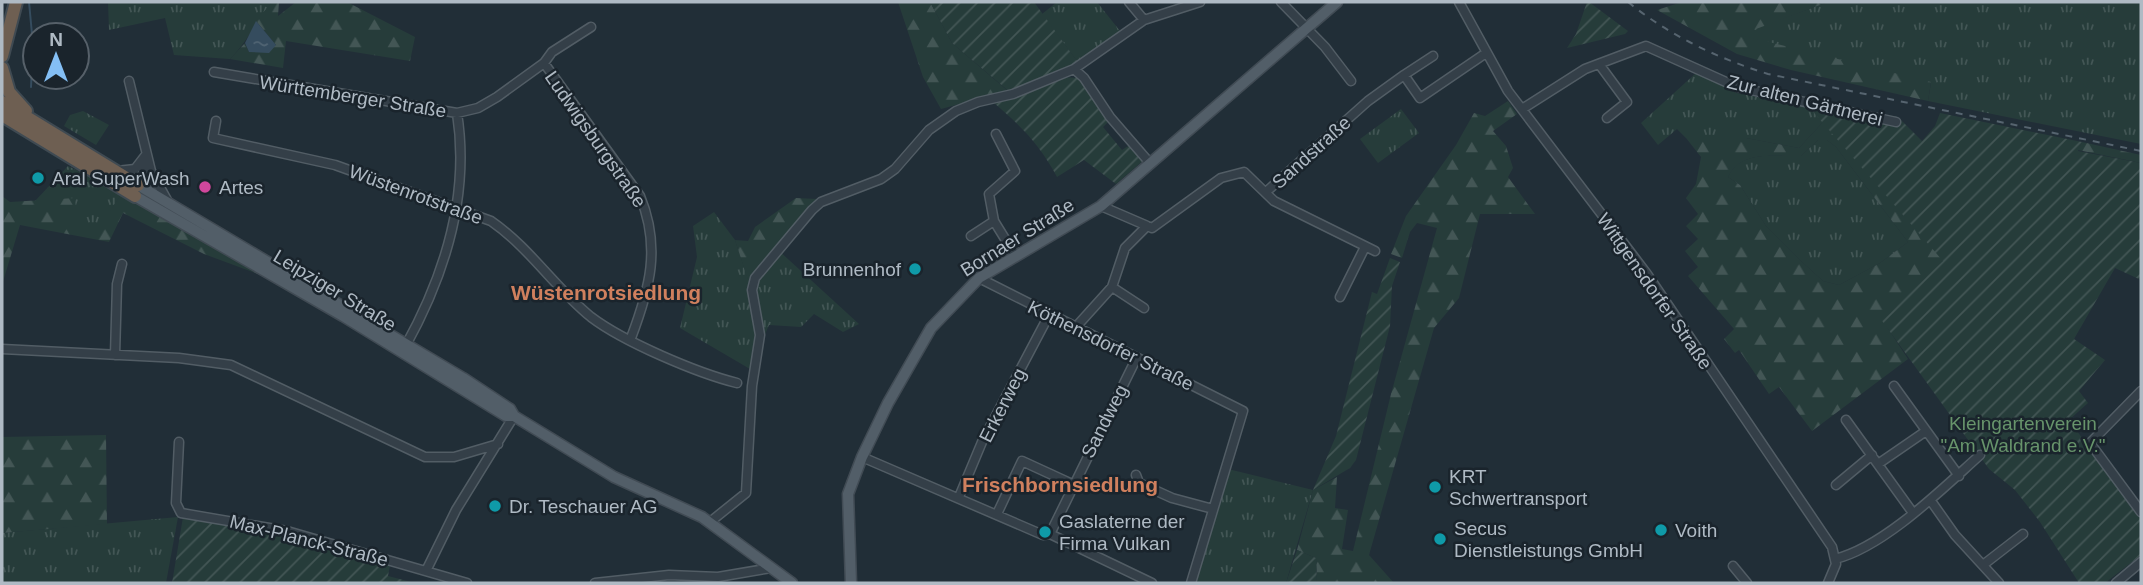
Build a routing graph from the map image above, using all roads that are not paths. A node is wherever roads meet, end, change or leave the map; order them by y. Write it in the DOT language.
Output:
graph roads {
  1 [pos="16,2"];
  2 [pos="1129,2"];
  3 [pos="1200,2"];
  4 [pos="1281,2"];
  5 [pos="1337,2"];
  6 [pos="1460,2"];
  7 [pos="1183,4"];
  8 [pos="1144,20"];
  9 [pos="592,27"];
  10 [pos="1307,29"];
  11 [pos="1486,53"];
  12 [pos="1433,56"];
  13 [pos="2,57"];
  14 [pos="544,63"];
  15 [pos="1599,64"];
  16 [pos="2,68"];
  17 [pos="1074,69"];
  18 [pos="214,72"];
  19 [pos="1404,75"];
  20 [pos="129,81"];
  21 [pos="1351,81"];
  22 [pos="2,102"];
  23 [pos="1522,109"];
  24 [pos="457,113"];
  25 [pos="2,115"];
  26 [pos="1607,118"];
  27 [pos="216,121"];
  28 [pos="1896,122"];
  29 [pos="41,126"];
  30 [pos="996,134"];
  31 [pos="147,150"];
  32 [pos="1149,162"];
  33 [pos="116,171"];
  34 [pos="151,171"];
  35 [pos="139,189"];
  36 [pos="1266,192"];
  37 [pos="168,202"];
  38 [pos="1101,206"];
  39 [pos="457,208"];
  40 [pos="994,221"];
  41 [pos="1147,226"];
  42 [pos="971,236"];
  43 [pos="1365,247"];
  44 [pos="1375,251"];
  45 [pos="1015,255"];
  46 [pos="122,264"];
  47 [pos="979,278"];
  48 [pos="1112,287"];
  49 [pos="1340,297"];
  50 [pos="1144,308"];
  51 [pos="1049,315"];
  52 [pos="1074,328"];
  53 [pos="631,338"];
  54 [pos="2,349"];
  55 [pos="404,349"];
  56 [pos="115,355"];
  57 [pos="1136,359"];
  58 [pos="737,383"];
  59 [pos="1894,386"];
  60 [pos="2141,390"];
  61 [pos="514,416"];
  62 [pos="1846,420"];
  63 [pos="1926,431"];
  64 [pos="178,442"];
  65 [pos="498,444"];
  66 [pos="1980,455"];
  67 [pos="1872,456"];
  68 [pos="862,457"];
  69 [pos="1878,464"];
  70 [pos="1136,475"];
  71 [pos="1959,476"];
  72 [pos="1072,484"];
  73 [pos="1836,485"];
  74 [pos="959,497"];
  75 [pos="1931,501"];
  76 [pos="1213,509"];
  77 [pos="2141,512"];
  78 [pos="1913,513"];
  79 [pos="997,514"];
  80 [pos="710,522"];
  81 [pos="1050,534"];
  82 [pos="2023,534"];
  83 [pos="1835,559"];
  84 [pos="2141,562"];
  85 [pos="1983,565"];
  86 [pos="1733,566"];
  87 [pos="771,568"];
  88 [pos="426,571"];
  89 [pos="467,583"];
  90 [pos="595,583"];
  91 [pos="792,583"];
  92 [pos="850,583"];
  93 [pos="1152,583"];
  94 [pos="1191,583"];
  95 [pos="1747,583"];
  96 [pos="1828,583"];
  97 [pos="1999,583"];
  98 [pos="2116,583"];
  1 -- 13 [label="highway"];
  2 -- 8 [label="street"];
  3 -- 7 [label="street"];
  4 -- 10 [label="street"];
  5 -- 10 [label="main road, Bornaer Straße"];
  6 -- 11 [label="street, Wittgensdorfer Straße"];
  7 -- 8 [label="street"];
  8 -- 17 [label="street"];
  9 -- 14 [label="street, Württemberger Straße"];
  10 -- 21 [label="street"];
  10 -- 32 [label="main road, Bornaer Straße"];
  11 -- 19 [label="street"];
  11 -- 23 [label="street, Wittgensdorfer Straße"];
  12 -- 19 [label="street, Sandstraße"];
  14 -- 24 [label="street, Württemberger Straße"];
  14 -- 53 [label="street, Ludwigsburgstraße"];
  15 -- 23 [label="street, Zur alten Gärtnerei"];
  15 -- 26 [label="street"];
  15 -- 28 [label="street, Zur alten Gärtnerei"];
  16 -- 29 [label="highway"];
  17 -- 32 [label="street"];
  17 -- 80 [label="street"];
  18 -- 24 [label="street, Württemberger Straße"];
  19 -- 36 [label="street, Sandstraße"];
  20 -- 31 [label="street"];
  22 -- 29 [label="highway, Leipziger Straße"];
  23 -- 83 [label="street, Wittgensdorfer Straße"];
  24 -- 39 [label="street"];
  25 -- 35 [label="highway, Leipziger Straße"];
  27 -- 39 [label="street, Wüstenrotstraße"];
  29 -- 33 [label="highway, Leipziger Straße"];
  30 -- 40 [label="street"];
  31 -- 33 [label="street"];
  31 -- 34 [label="street"];
  31 -- 35 [label="street"];
  32 -- 38 [label="main road, Bornaer Straße"];
  33 -- 35 [label="highway, Leipziger Straße"];
  34 -- 35 [label="street"];
  34 -- 37 [label="street"];
  35 -- 37 [label="main road, Leipziger Straße"];
  35 -- 55 [label="main road, Leipziger Straße"];
  36 -- 41 [label="street, Sandstraße"];
  36 -- 43 [label="street"];
  37 -- 55 [label="main road, Leipziger Straße"];
  38 -- 41 [label="street"];
  38 -- 45 [label="main road, Bornaer Straße"];
  39 -- 53 [label="street, Wüstenrotstraße"];
  39 -- 55 [label="street"];
  40 -- 42 [label="street"];
  40 -- 45 [label="street"];
  41 -- 48 [label="street, Sandstraße"];
  43 -- 44 [label="street"];
  43 -- 49 [label="street"];
  45 -- 47 [label="main road, Bornaer Straße"];
  46 -- 56 [label="street"];
  47 -- 51 [label="street, Köthensdorfer Straße"];
  47 -- 68 [label="main road, Bornaer Straße"];
  48 -- 50 [label="street"];
  48 -- 52 [label="street, Sandstraße"];
  51 -- 52 [label="street, Köthensdorfer Straße"];
  51 -- 74 [label="street, Erkerweg"];
  52 -- 57 [label="street, Köthensdorfer Straße"];
  53 -- 58 [label="street, Wüstenrotstraße"];
  54 -- 56 [label="street"];
  55 -- 61 [label="main road, Leipziger Straße"];
  56 -- 65 [label="street"];
  57 -- 72 [label="street, Sandweg"];
  57 -- 76 [label="street, Köthensdorfer Straße"];
  59 -- 63 [label="street"];
  60 -- 77 [label="street"];
  61 -- 65 [label="street"];
  61 -- 80 [label="main road, Leipziger Straße"];
  62 -- 67 [label="street"];
  63 -- 69 [label="street"];
  63 -- 71 [label="street"];
  64 -- 88 [label="street, Max-Planck-Straße"];
  65 -- 88 [label="street"];
  66 -- 71 [label="street"];
  67 -- 69 [label="street"];
  67 -- 73 [label="street"];
  68 -- 74 [label="street"];
  68 -- 92 [label="main road, Bornaer Straße"];
  69 -- 78 [label="street"];
  70 -- 76 [label="street"];
  71 -- 75 [label="street"];
  72 -- 79 [label="street"];
  72 -- 81 [label="street, Sandweg"];
  74 -- 79 [label="street"];
  75 -- 78 [label="street"];
  75 -- 85 [label="street"];
  76 -- 94 [label="street"];
  78 -- 83 [label="street"];
  79 -- 81 [label="street"];
  80 -- 87 [label="main road, Leipziger Straße"];
  81 -- 93 [label="street"];
  82 -- 85 [label="street"];
  83 -- 96 [label="street"];
  84 -- 98 [label="street"];
  85 -- 97 [label="street"];
  86 -- 95 [label="street"];
  87 -- 90 [label="street"];
  87 -- 91 [label="main road, Leipziger Straße"];
  88 -- 89 [label="street, Max-Planck-Straße"];
}
